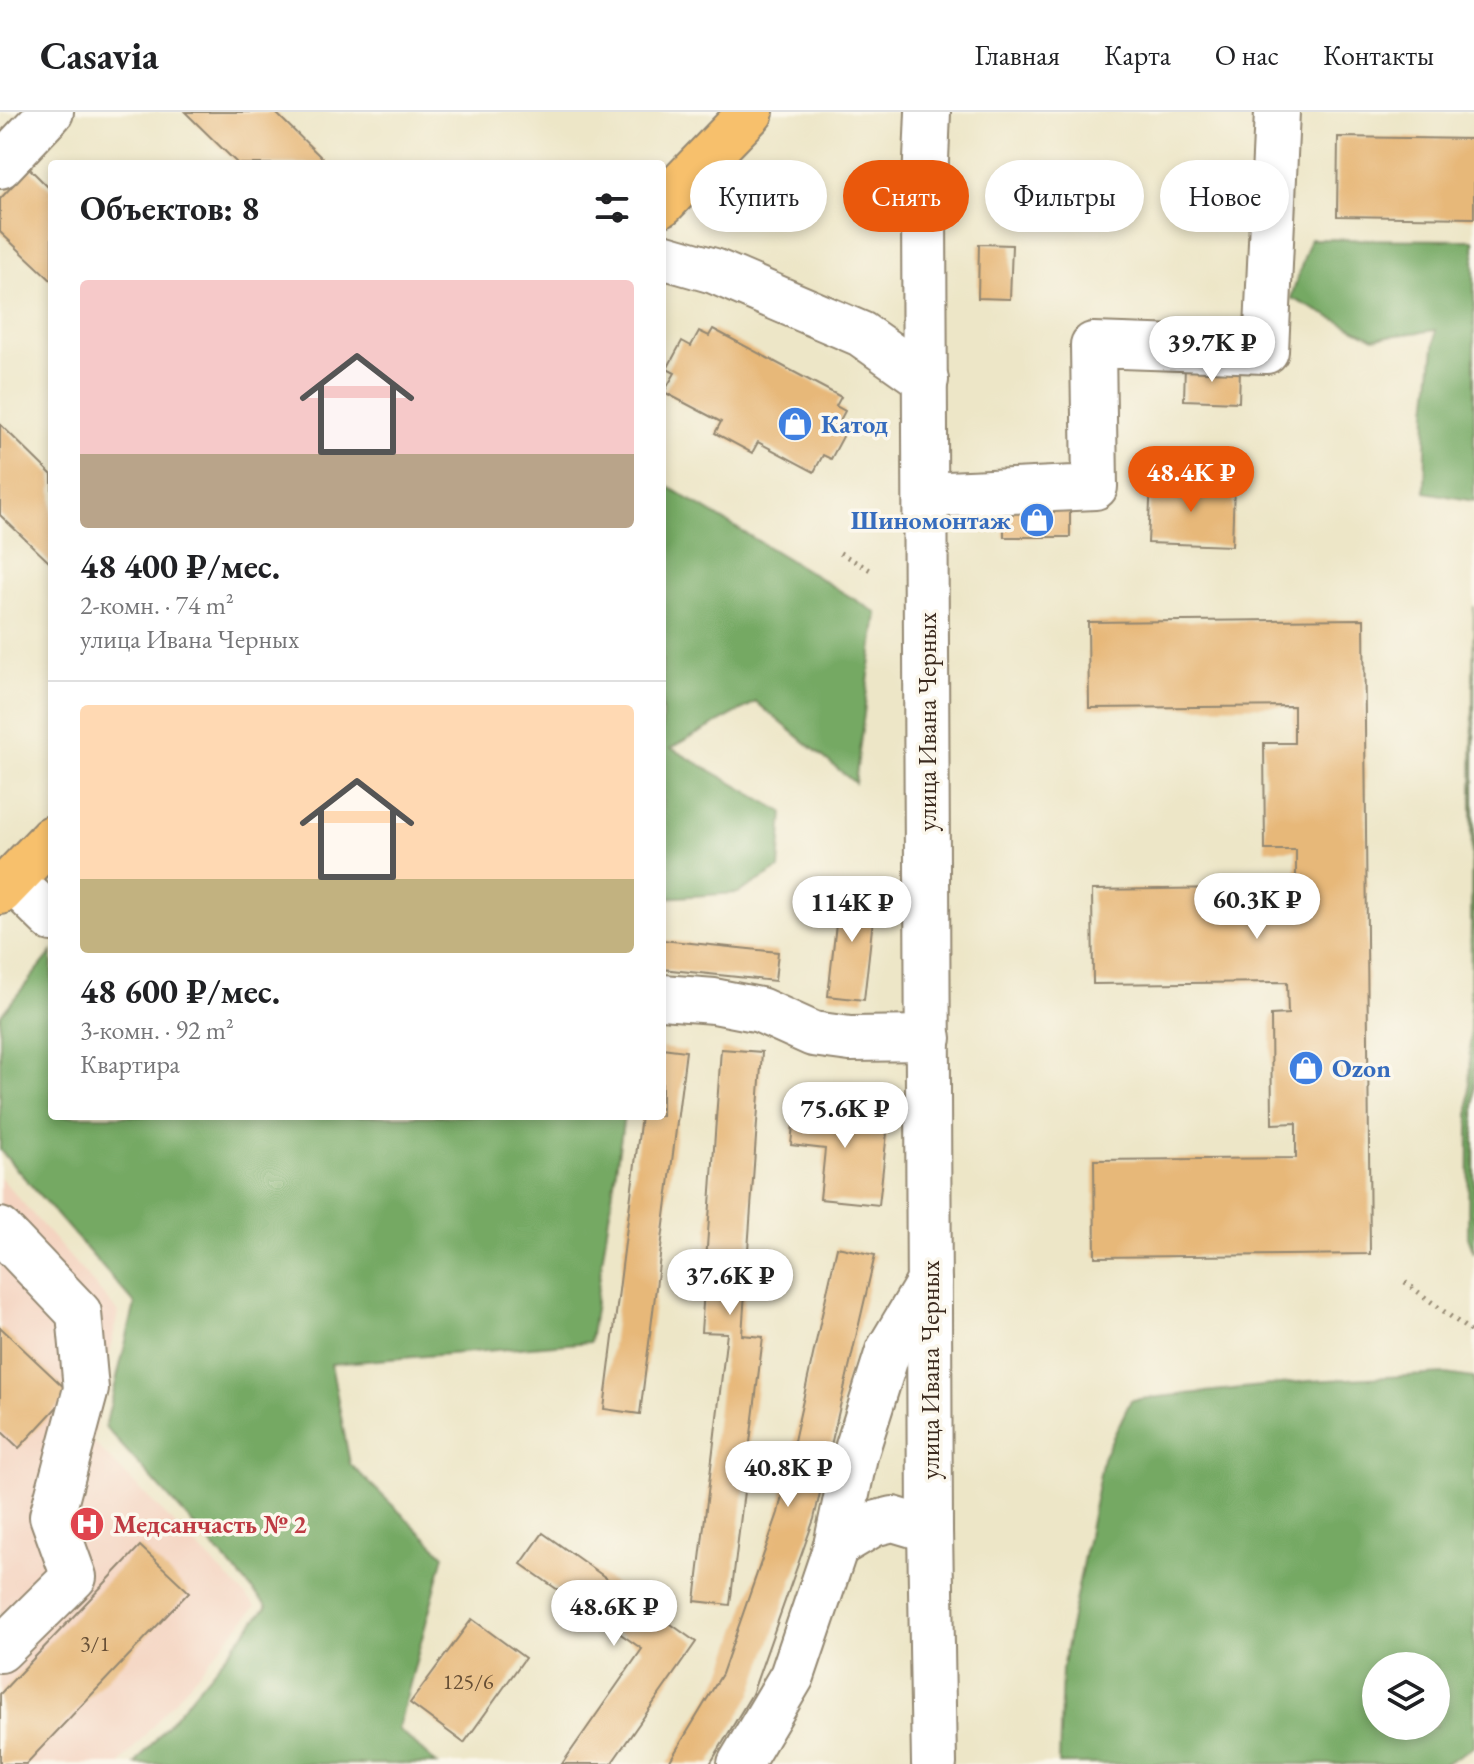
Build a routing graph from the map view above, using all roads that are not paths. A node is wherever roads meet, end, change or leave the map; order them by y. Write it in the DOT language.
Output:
graph roads {
  1 [pos="51,112"];
  2 [pos="751,112"];
  3 [pos="928,112"];
  4 [pos="1277,112"];
  5 [pos="0,166"];
  6 [pos="666,200"];
  7 [pos="666,257"];
  8 [pos="926,380"];
  9 [pos="926,495"];
  10 [pos="48,842"];
  11 [pos="6,886"];
  12 [pos="48,916"];
  13 [pos="666,997"];
  14 [pos="929,1038"];
  15 [pos="0,1230"];
  16 [pos="930,1281"];
  17 [pos="930,1530"];
  18 [pos="836,1546"];
  19 [pos="0,1650"];
  20 [pos="740,1764"];
  21 [pos="934,1764"];
  1 -- 5 [label="street"];
  2 -- 6 [label="main road"];
  3 -- 8 [label="street, улица Ивана Черных"];
  4 -- 9 [label="street"];
  7 -- 8 [label="street"];
  8 -- 9 [label="street, улица Ивана Черных"];
  9 -- 14 [label="street, улица Ивана Черных"];
  10 -- 11 [label="main road"];
  11 -- 12 [label="street"];
  13 -- 14 [label="street"];
  14 -- 16 [label="street, улица Ивана Черных"];
  15 -- 19 [label="street"];
  16 -- 17 [label="street, улица Ивана Черных"];
  16 -- 18 [label="street"];
  17 -- 18 [label="street"];
  17 -- 21 [label="street, улица Ивана Черных"];
  18 -- 20 [label="street"];
}
